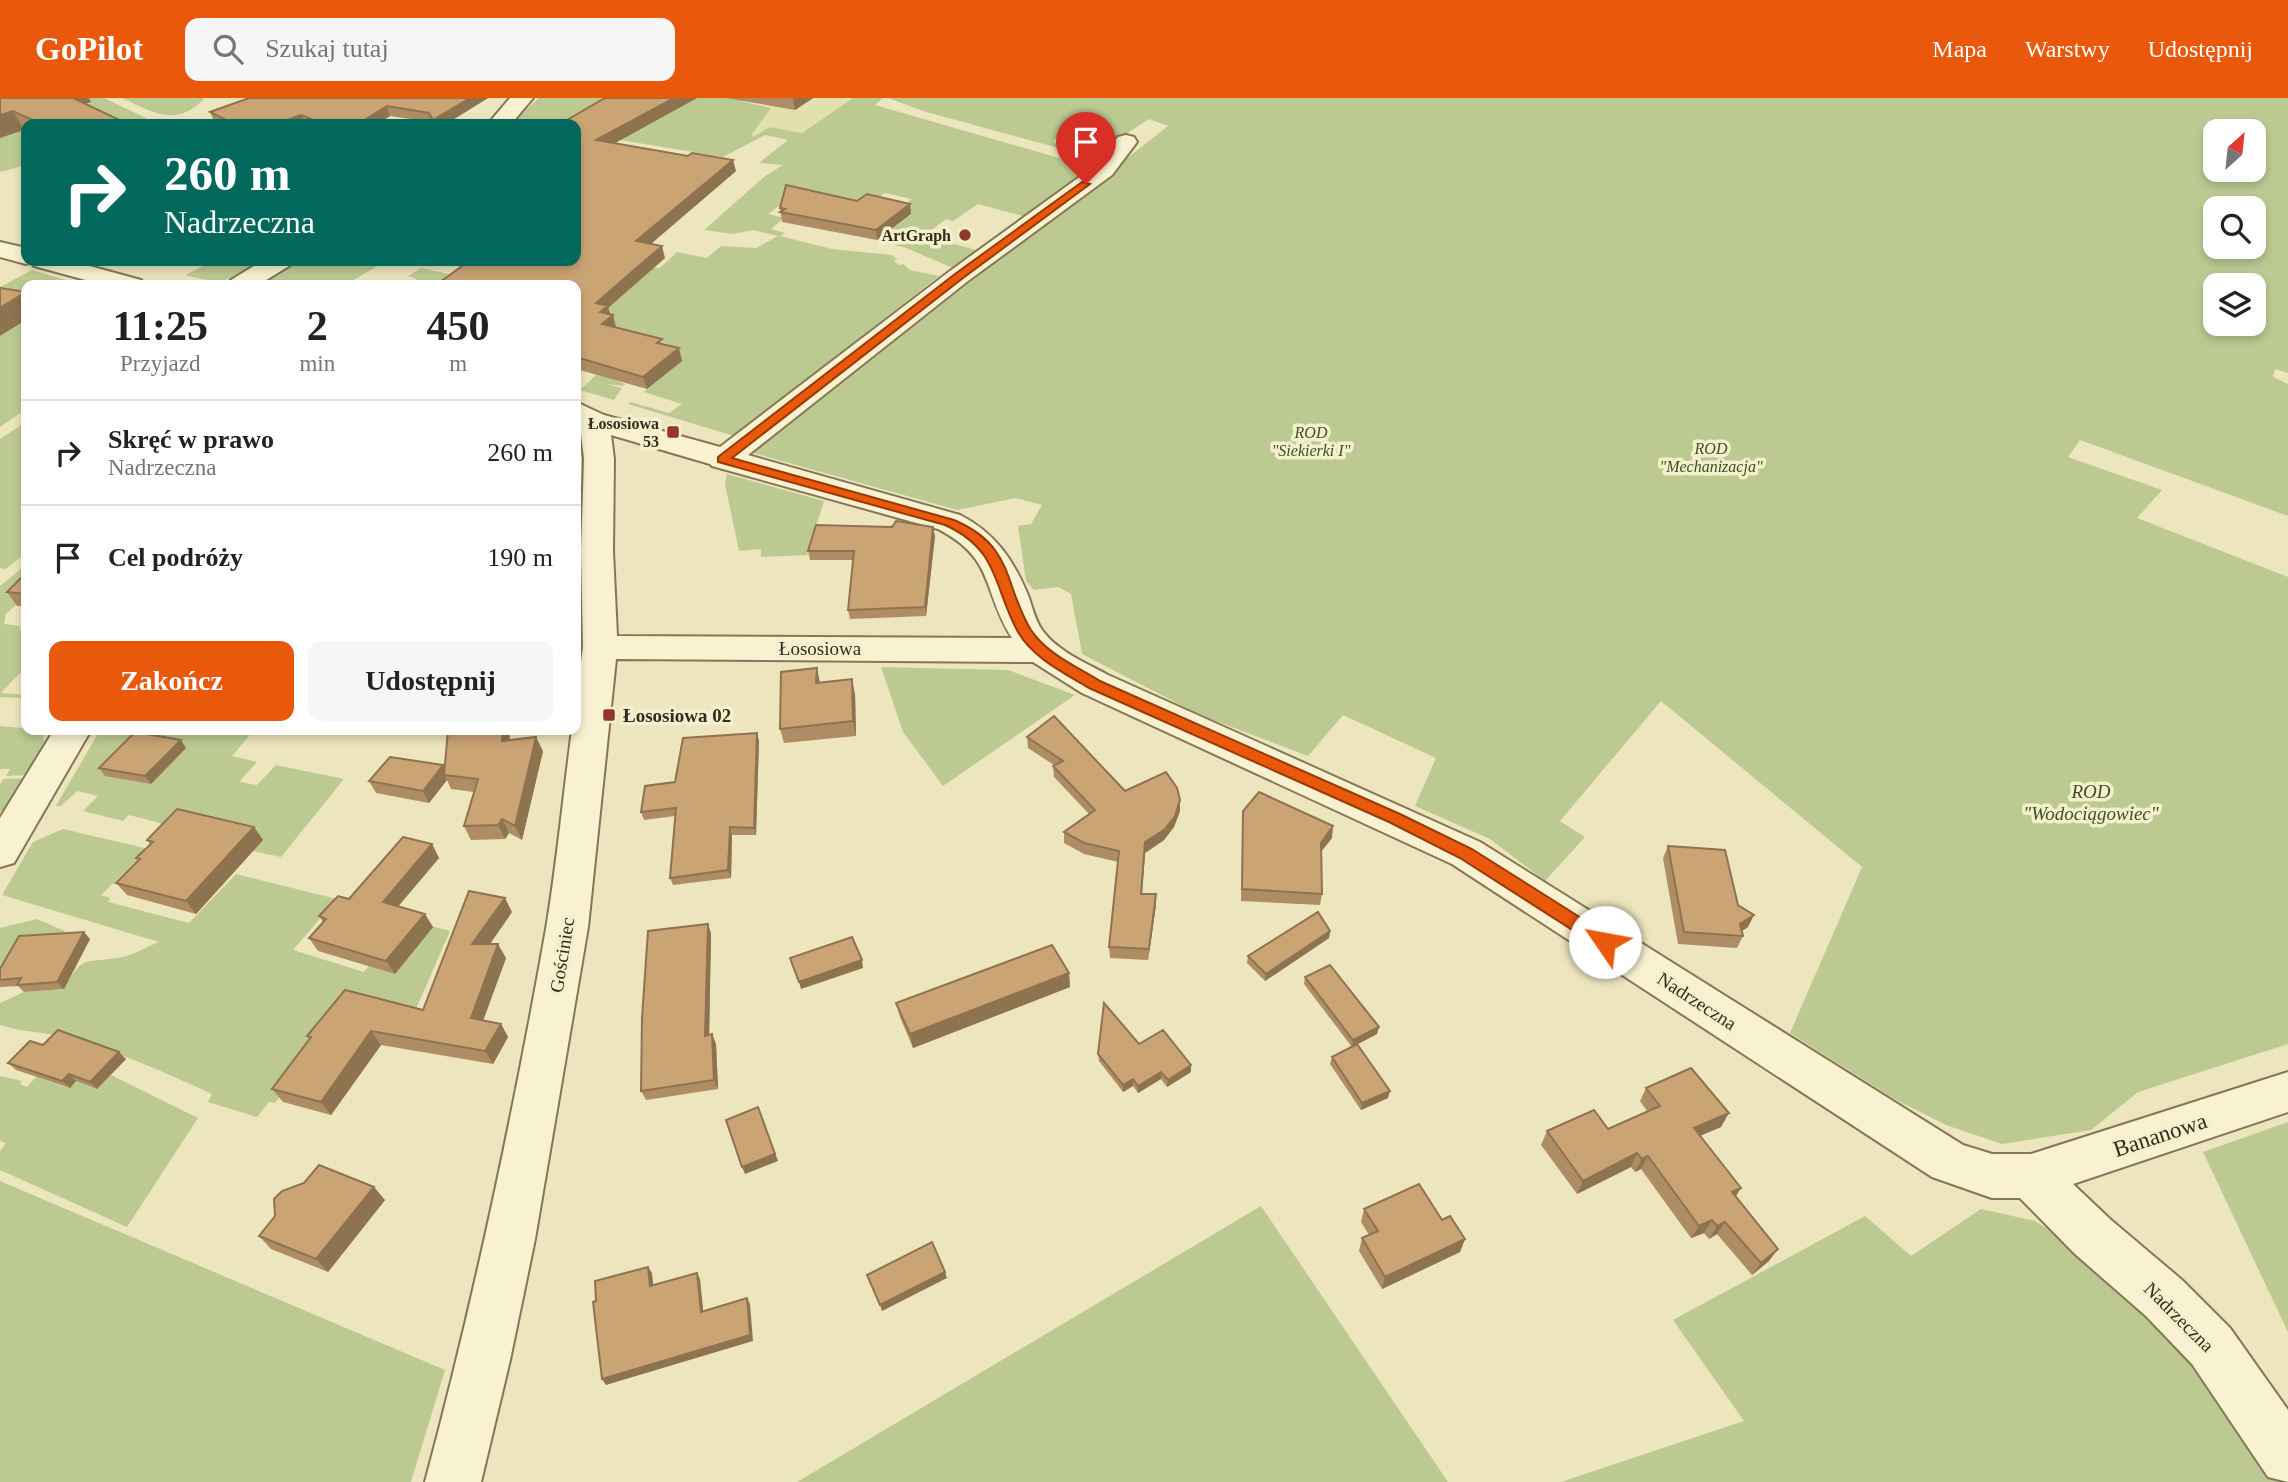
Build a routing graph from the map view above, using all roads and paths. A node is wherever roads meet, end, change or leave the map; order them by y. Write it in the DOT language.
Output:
graph roads {
  1 [pos="522,98"];
  2 [pos="503,119"];
  3 [pos="1126,142"];
  4 [pos="0,249"];
  5 [pos="21,255"];
  6 [pos="62,266"];
  7 [pos="272,266"];
  8 [pos="113,280"];
  9 [pos="248,280"];
  10 [pos="585,416"];
  11 [pos="723,460"];
  12 [pos="600,647"];
  13 [pos="1040,650"];
  14 [pos="70,735"];
  15 [pos="0,852"];
  16 [pos="2288,1091"];
  17 [pos="2031,1176"];
  18 [pos="2288,1457"];
  19 [pos="453,1482"];
  1 -- 2 [label="street"];
  3 -- 11 [label="street"];
  4 -- 5 [label="street"];
  6 -- 8 [label="street"];
  7 -- 9 [label="street"];
  10 -- 11 [label="street, Nadrzeczna"];
  10 -- 12 [label="street, Gościniec"];
  11 -- 13 [label="street, Nadrzeczna"];
  12 -- 13 [label="street, Łososiowa"];
  12 -- 19 [label="street, Gościniec"];
  13 -- 17 [label="street, Nadrzeczna"];
  14 -- 15 [label="street"];
  16 -- 17 [label="street, Bananowa"];
  17 -- 18 [label="street, Nadrzeczna"];
}
